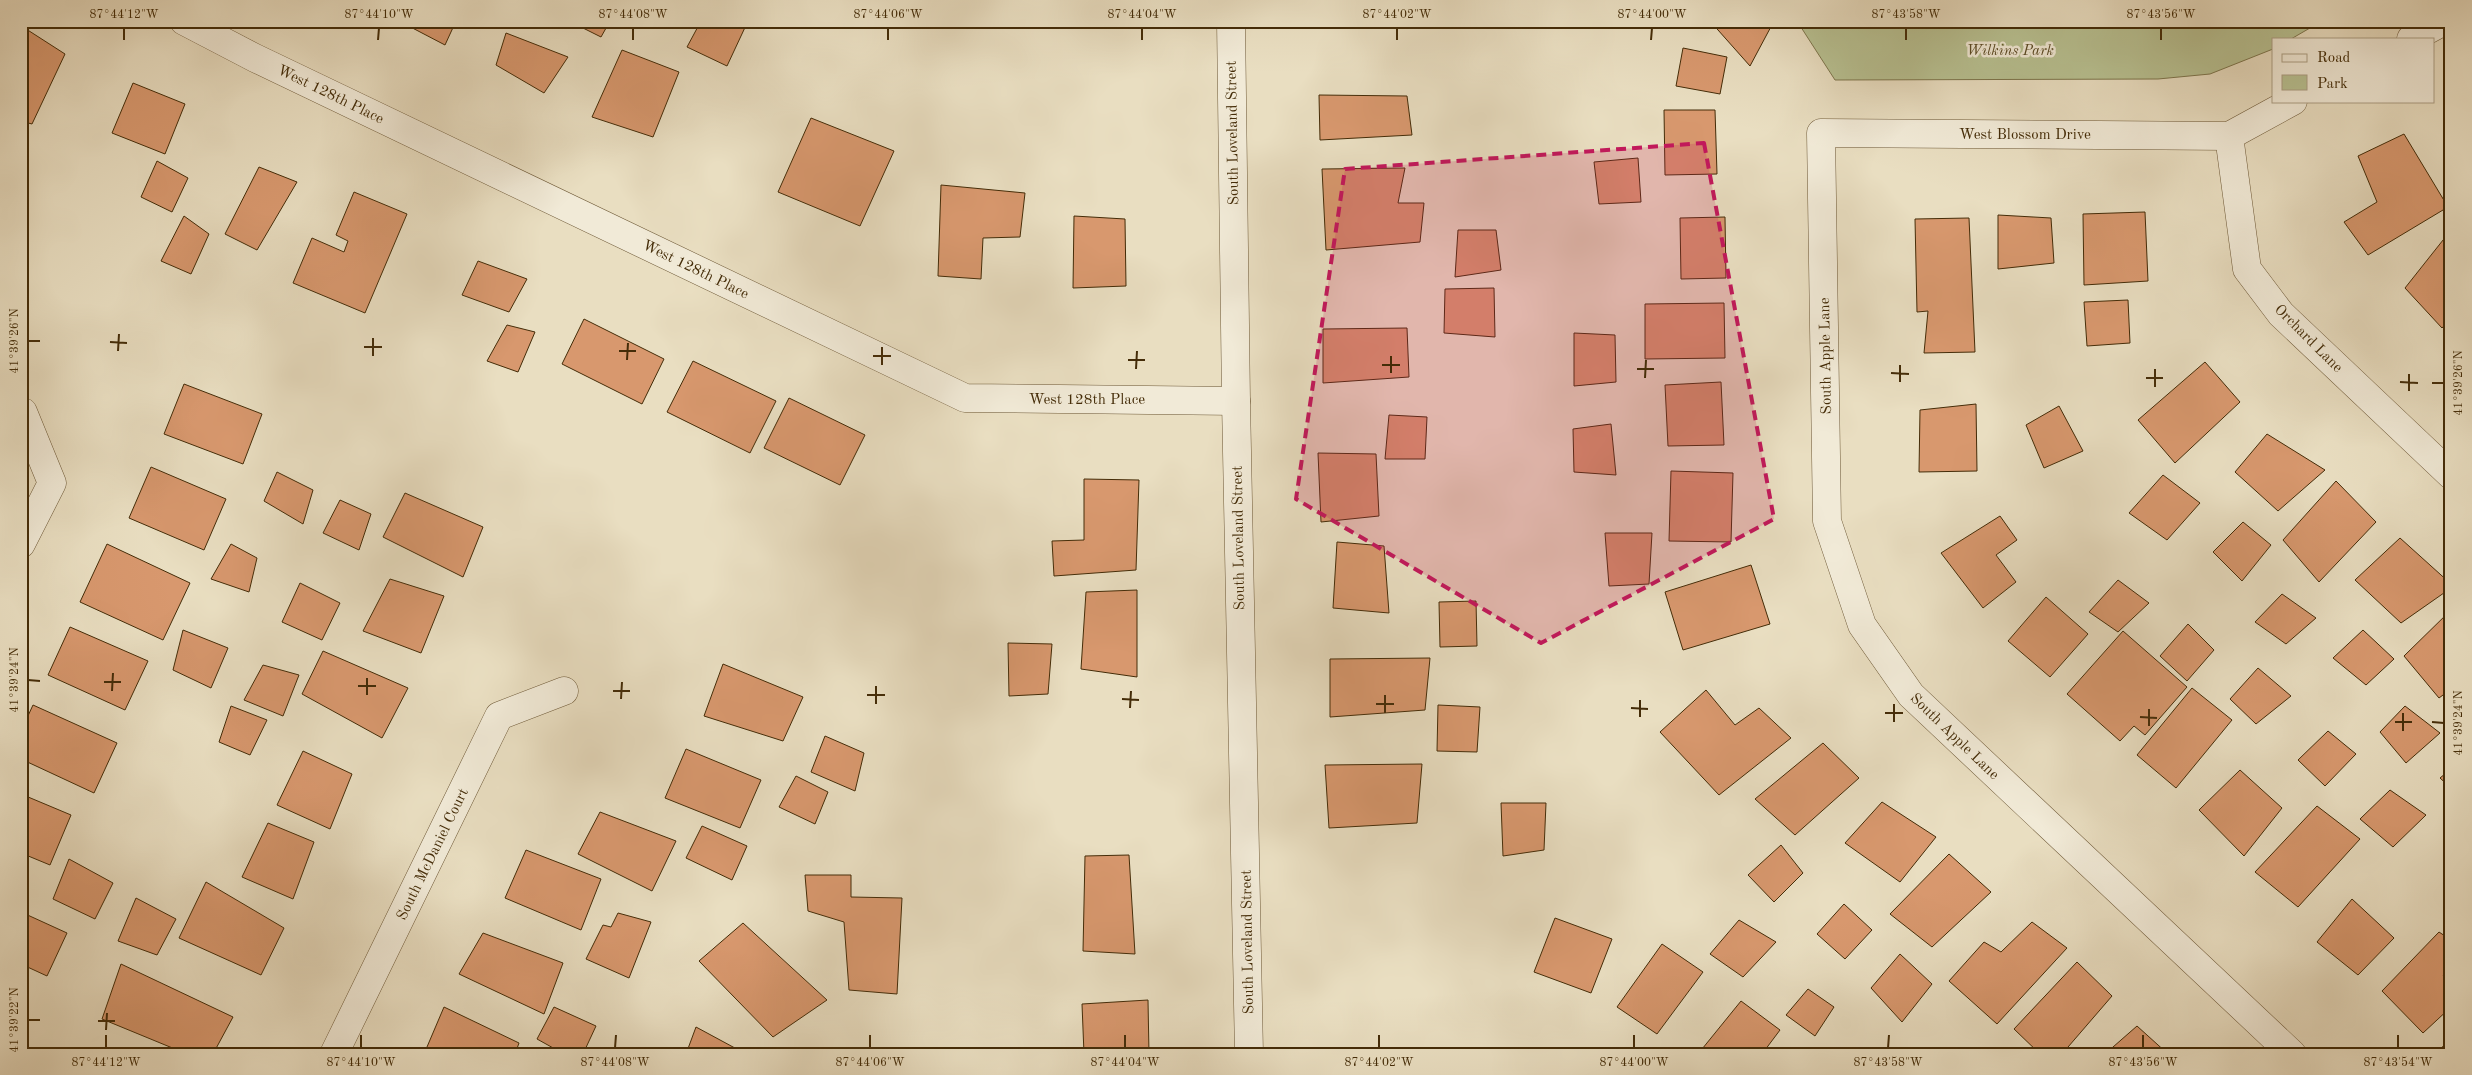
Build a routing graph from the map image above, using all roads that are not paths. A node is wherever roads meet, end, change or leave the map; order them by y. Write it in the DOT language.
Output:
graph roads {
  1 [pos="184,21"];
  2 [pos="1231,21"];
  3 [pos="2444,21"];
  4 [pos="2413,38"];
  5 [pos="2291,102"];
  6 [pos="1821,133"];
  7 [pos="2229,136"];
  8 [pos="1236,401"];
  9 [pos="23,412"];
  10 [pos="2451,475"];
  11 [pos="21,544"];
  12 [pos="564,691"];
  13 [pos="334,1054"];
  14 [pos="1249,1054"];
  15 [pos="2292,1054"];
  1 -- 8 [label="street, West 128th Place"];
  2 -- 8 [label="street, South Loveland Street"];
  3 -- 4 [label="street"];
  5 -- 7 [label="street"];
  6 -- 7 [label="street, West Blossom Drive"];
  6 -- 15 [label="street, South Apple Lane"];
  7 -- 10 [label="street, Orchard Lane"];
  8 -- 14 [label="street, South Loveland Street"];
  9 -- 11 [label="street"];
  12 -- 13 [label="street, South McDaniel Court"];
}
